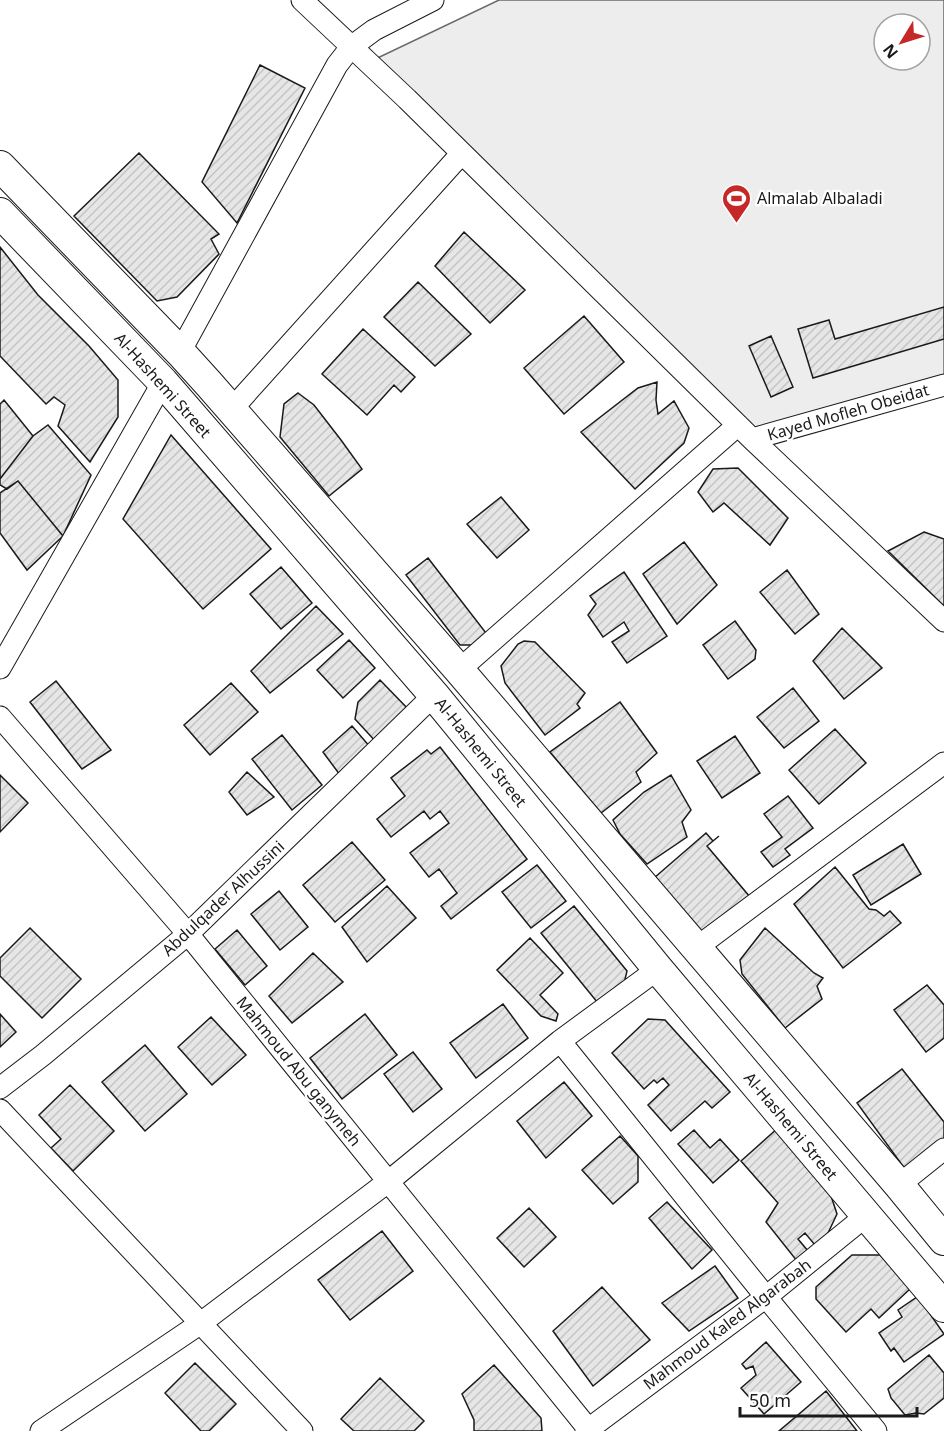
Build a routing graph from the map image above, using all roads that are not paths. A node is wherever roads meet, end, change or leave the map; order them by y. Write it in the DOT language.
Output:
graph roads {
  1 [pos="302,0"];
  2 [pos="433,0"];
  3 [pos="351,47"];
  4 [pos="462,153"];
  5 [pos="0,166"];
  6 [pos="0,213"];
  7 [pos="180,352"];
  8 [pos="163,382"];
  9 [pos="944,385"];
  10 [pos="231,410"];
  11 [pos="745,432"];
  12 [pos="944,621"];
  13 [pos="0,668"];
  14 [pos="459,670"];
  15 [pos="434,695"];
  16 [pos="0,717"];
  17 [pos="944,764"];
  18 [pos="188,934"];
  19 [pos="696,948"];
  20 [pos="658,969"];
  21 [pos="560,1041"];
  22 [pos="0,1088"];
  23 [pos="0,1110"];
  24 [pos="944,1149"];
  25 [pos="389,1181"];
  26 [pos="899,1185"];
  27 [pos="867,1215"];
  28 [pos="944,1240"];
  29 [pos="766,1297"];
  30 [pos="944,1307"];
  31 [pos="201,1323"];
  32 [pos="588,1430"];
  33 [pos="41,1431"];
  34 [pos="302,1431"];
  35 [pos="876,1431"];
  1 -- 3 [label="street"];
  2 -- 3 [label="street"];
  3 -- 4 [label="street"];
  3 -- 7 [label="street"];
  4 -- 10 [label="street"];
  4 -- 11 [label="street"];
  5 -- 7 [label="main road, Al-Hashemi Street"];
  6 -- 8 [label="main road, Al-Hashemi Street"];
  7 -- 8 [label="main road"];
  7 -- 10 [label="main road, Al-Hashemi Street"];
  8 -- 13 [label="street"];
  8 -- 15 [label="main road, Al-Hashemi Street"];
  9 -- 11 [label="street, Kayed Mofleh Obeidat"];
  10 -- 14 [label="main road, Al-Hashemi Street"];
  11 -- 12 [label="street"];
  11 -- 14 [label="street"];
  14 -- 19 [label="main road, Al-Hashemi Street"];
  15 -- 18 [label="street, Abdulqader Alhussini"];
  15 -- 20 [label="main road, Al-Hashemi Street"];
  16 -- 18 [label="street, Mahmoud Abu ganymeh"];
  17 -- 19 [label="street"];
  18 -- 22 [label="street, Abdulqader Alhussini"];
  18 -- 25 [label="street, Mahmoud Abu ganymeh"];
  19 -- 26 [label="main road, Al-Hashemi Street"];
  20 -- 21 [label="street"];
  20 -- 27 [label="main road, Al-Hashemi Street"];
  21 -- 25 [label="street"];
  21 -- 29 [label="street"];
  23 -- 31 [label="street"];
  24 -- 26 [label="street"];
  25 -- 31 [label="street"];
  25 -- 32 [label="street, Mahmoud Abu ganymeh"];
  26 -- 28 [label="main road, Al-Hashemi Street"];
  27 -- 29 [label="street, Mahmoud Kaled Algarabah"];
  27 -- 30 [label="main road, Al-Hashemi Street"];
  29 -- 32 [label="street, Mahmoud Kaled Algarabah"];
  29 -- 35 [label="street"];
  31 -- 33 [label="street"];
  31 -- 34 [label="street"];
}
